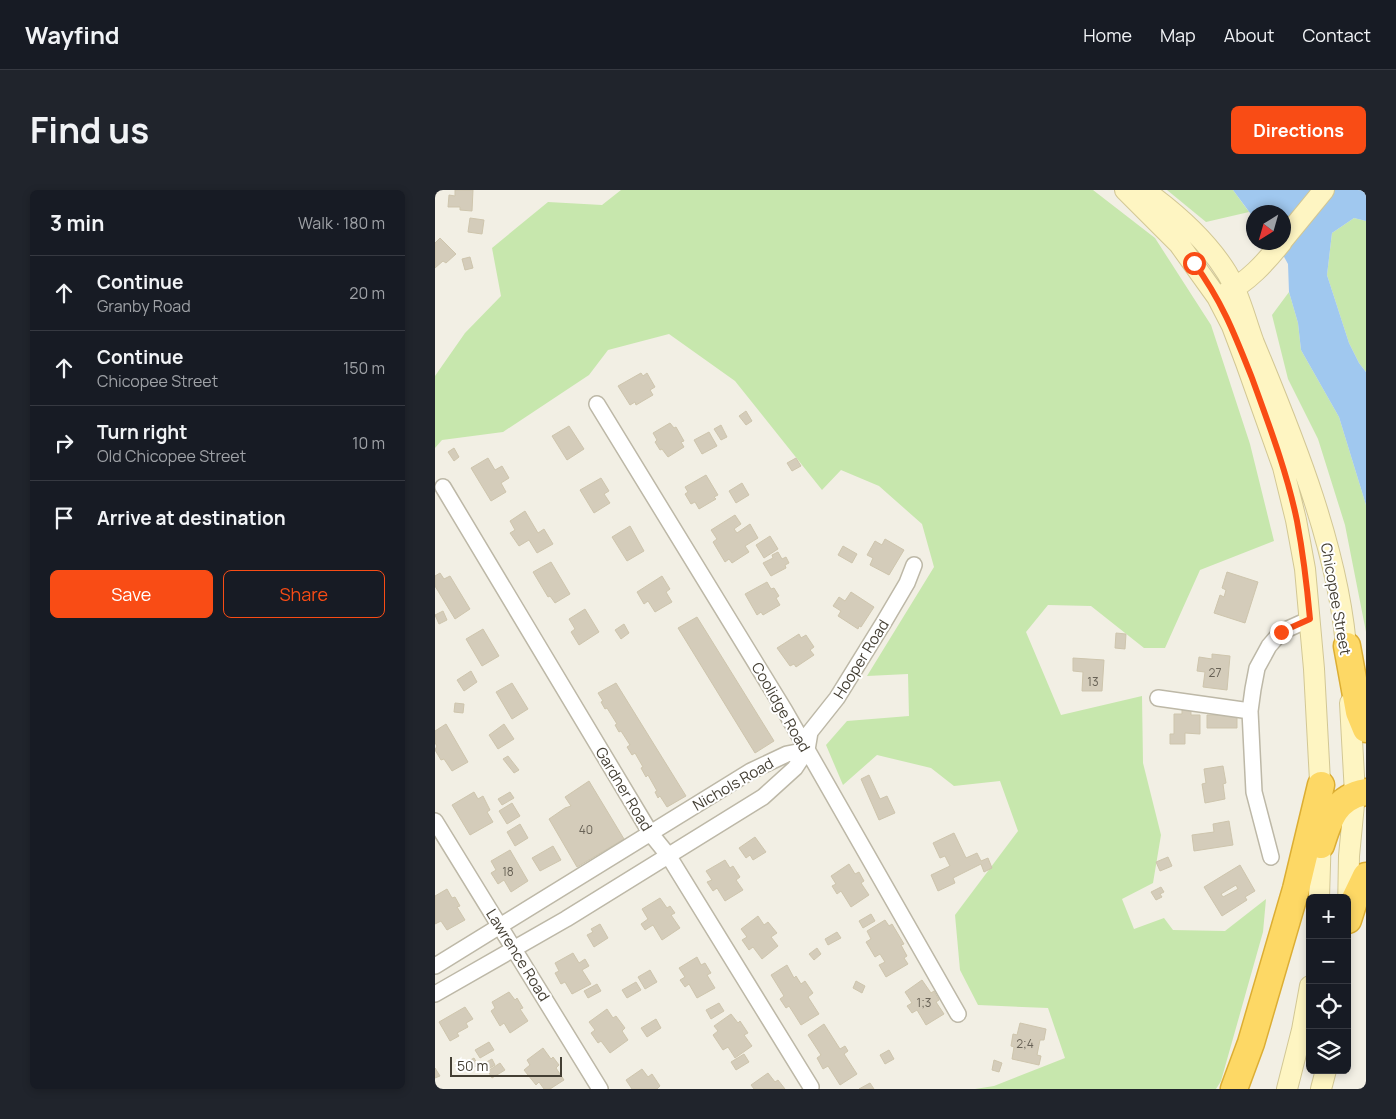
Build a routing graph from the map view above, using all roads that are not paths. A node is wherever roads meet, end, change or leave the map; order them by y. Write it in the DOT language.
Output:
graph roads {
  1 [pos="1125,190"];
  2 [pos="1144,190"];
  3 [pos="1324,190"];
  4 [pos="1291,231"];
  5 [pos="1276,250"];
  6 [pos="1226,292"];
  7 [pos="597,404"];
  8 [pos="443,487"];
  9 [pos="914,565"];
  10 [pos="1310,619"];
  11 [pos="1347,646"];
  12 [pos="1158,698"];
  13 [pos="1250,711"];
  14 [pos="1366,729"];
  15 [pos="807,750"];
  16 [pos="1321,785"];
  17 [pos="1360,793"];
  18 [pos="435,821"];
  19 [pos="651,834"];
  20 [pos="1321,845"];
  21 [pos="667,855"];
  22 [pos="1271,857"];
  23 [pos="1366,876"];
  24 [pos="1319,894"];
  25 [pos="1347,894"];
  26 [pos="1351,912"];
  27 [pos="499,926"];
  28 [pos="515,949"];
  29 [pos="435,966"];
  30 [pos="435,994"];
  31 [pos="1306,1007"];
  32 [pos="958,1014"];
  33 [pos="1325,1074"];
  34 [pos="811,1087"];
  35 [pos="600,1089"];
  36 [pos="1234,1089"];
  37 [pos="1287,1089"];
  38 [pos="1321,1089"];
  1 -- 6 [label="main road"];
  2 -- 6 [label="main road"];
  3 -- 4 [label="main road"];
  5 -- 6 [label="main road"];
  6 -- 10 [label="main road, Chicopee Street"];
  6 -- 11 [label="main road, Chicopee Street"];
  7 -- 15 [label="street, Coolidge Road"];
  8 -- 19 [label="street, Gardner Road"];
  9 -- 15 [label="street, Hooper Road"];
  10 -- 13 [label="street"];
  10 -- 16 [label="main road, Chicopee Street"];
  11 -- 14 [label="highway"];
  11 -- 17 [label="main road, Chicopee Street"];
  12 -- 13 [label="street"];
  13 -- 22 [label="street"];
  15 -- 19 [label="street, Nichols Road"];
  15 -- 21 [label="street, Nichols Road"];
  15 -- 32 [label="street, Coolidge Road"];
  16 -- 20 [label="main road, Chicopee Street"];
  16 -- 36 [label="highway"];
  17 -- 20 [label="highway"];
  17 -- 25 [label="main road, Chicopee Street"];
  18 -- 27 [label="street, Lawrence Road"];
  19 -- 21 [label="street, Gardner Road"];
  19 -- 27 [label="street, Nichols Road"];
  20 -- 24 [label="main road, Chicopee Street"];
  21 -- 28 [label="street, Nichols Road"];
  21 -- 34 [label="street, Gardner Road"];
  23 -- 26 [label="highway"];
  27 -- 28 [label="street, Lawrence Road"];
  27 -- 29 [label="street, Nichols Road"];
  28 -- 30 [label="street, Nichols Road"];
  28 -- 35 [label="street, Lawrence Road"];
  31 -- 37 [label="main road"];
  33 -- 38 [label="main road"];
}
